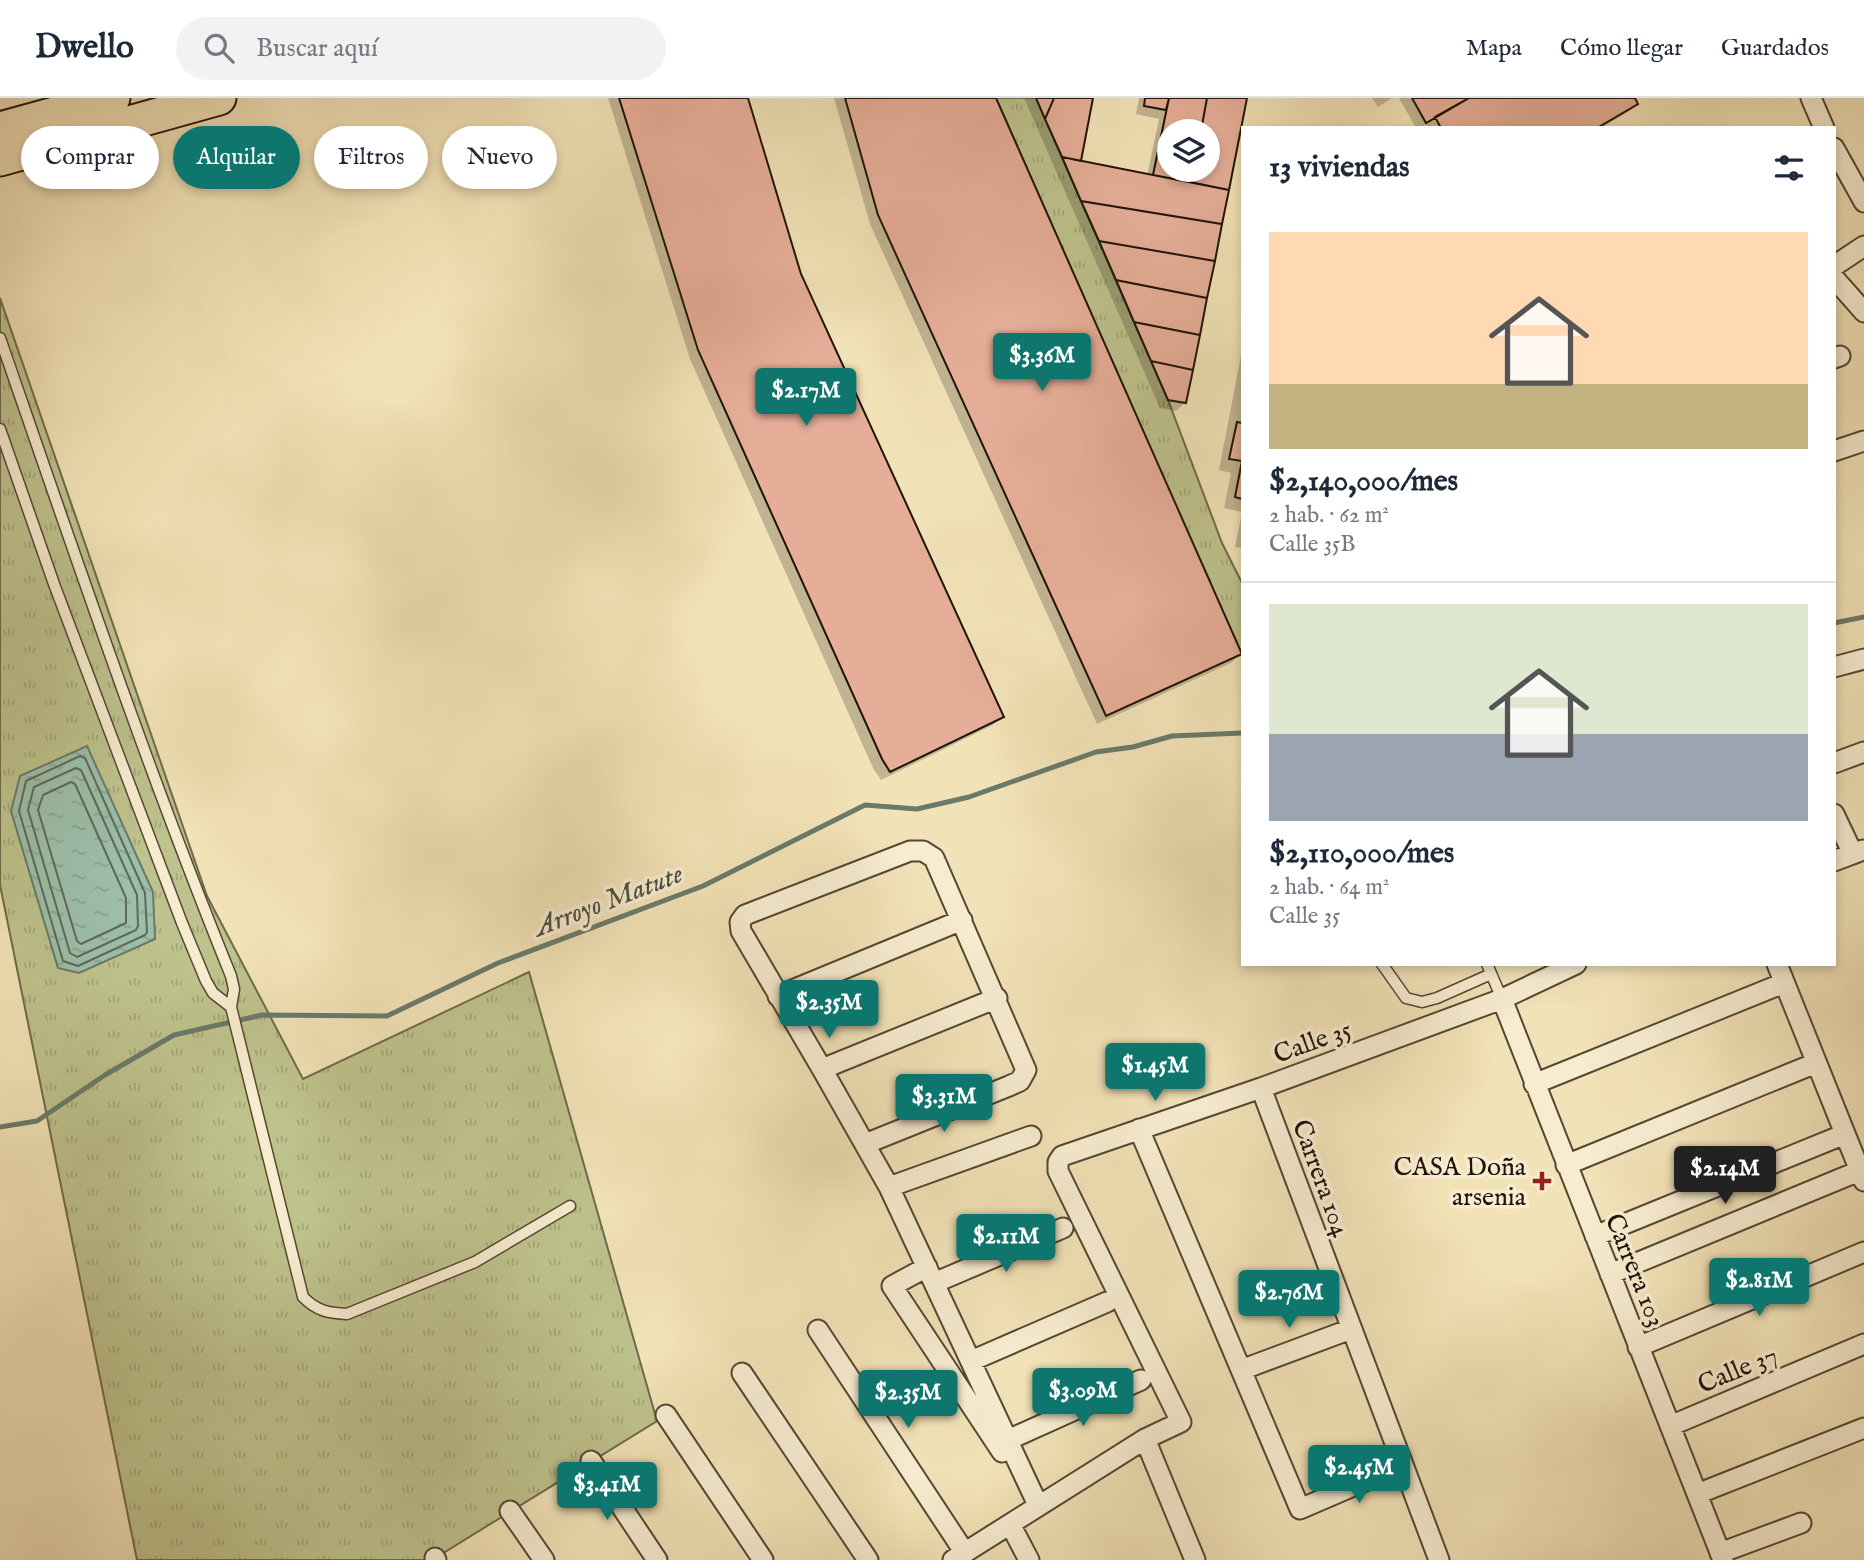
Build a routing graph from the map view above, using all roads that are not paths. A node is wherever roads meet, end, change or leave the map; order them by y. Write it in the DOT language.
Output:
graph roads {
  1 [pos="219,98"];
  2 [pos="1811,98"];
  3 [pos="120,107"];
  4 [pos="1823,126"];
  5 [pos="0,129"];
  6 [pos="1836,152"];
  7 [pos="0,159"];
  8 [pos="1864,202"];
  9 [pos="1864,246"];
  10 [pos="1836,265"];
  11 [pos="1836,280"];
  12 [pos="1864,312"];
  13 [pos="0,338"];
  14 [pos="0,429"];
  15 [pos="1864,441"];
  16 [pos="1836,451"];
  17 [pos="1864,659"];
  18 [pos="1836,666"];
  19 [pos="1864,752"];
  20 [pos="1836,762"];
  21 [pos="1836,817"];
  22 [pos="1858,851"];
  23 [pos="1836,860"];
  24 [pos="962,920"];
  25 [pos="1383,966"];
  26 [pos="1572,966"];
  27 [pos="1778,966"];
  28 [pos="1489,969"];
  29 [pos="1784,983"];
  30 [pos="778,996"];
  31 [pos="997,998"];
  32 [pos="1502,999"];
  33 [pos="232,1011"];
  34 [pos="1816,1063"];
  35 [pos="822,1069"];
  36 [pos="1534,1084"];
  37 [pos="1261,1088"];
  38 [pos="1139,1129"];
  39 [pos="1845,1134"];
  40 [pos="1031,1136"];
  41 [pos="865,1144"];
  42 [pos="1566,1164"];
  43 [pos="1862,1174"];
  44 [pos="889,1187"];
  45 [pos="570,1206"];
  46 [pos="1063,1228"];
  47 [pos="1595,1236"];
  48 [pos="1864,1252"];
  49 [pos="1610,1274"];
  50 [pos="931,1275"];
  51 [pos="1107,1302"];
  52 [pos="1351,1329"];
  53 [pos="818,1330"];
  54 [pos="1864,1344"];
  55 [pos="1638,1346"];
  56 [pos="971,1361"];
  57 [pos="1241,1370"];
  58 [pos="741,1373"];
  59 [pos="1141,1380"];
  60 [pos="666,1415"];
  61 [pos="1670,1426"];
  62 [pos="1864,1428"];
  63 [pos="1145,1439"];
  64 [pos="1008,1440"];
  65 [pos="591,1461"];
  66 [pos="1402,1465"];
  67 [pos="1697,1494"];
  68 [pos="1038,1505"];
  69 [pos="510,1511"];
  70 [pos="1801,1522"];
  71 [pos="1010,1524"];
  72 [pos="1722,1556"];
  73 [pos="959,1557"];
  74 [pos="1436,1559"];
  75 [pos="544,1560"];
  76 [pos="657,1560"];
  77 [pos="763,1560"];
  78 [pos="867,1560"];
  79 [pos="1029,1560"];
  80 [pos="1195,1560"];
  1 -- 3 [label="highway"];
  2 -- 4 [label="street"];
  3 -- 5 [label="highway"];
  3 -- 7 [label="highway"];
  6 -- 8 [label="street"];
  9 -- 10 [label="street"];
  11 -- 12 [label="street"];
  13 -- 33 [label="lane"];
  14 -- 33 [label="lane"];
  15 -- 16 [label="street"];
  17 -- 18 [label="street"];
  19 -- 20 [label="street"];
  21 -- 22 [label="street"];
  22 -- 23 [label="street"];
  24 -- 30 [label="street"];
  24 -- 30 [label="street"];
  24 -- 31 [label="street"];
  25 -- 28 [label="lane"];
  26 -- 32 [label="street, Calle 35"];
  27 -- 29 [label="street"];
  28 -- 32 [label="lane"];
  29 -- 34 [label="street"];
  29 -- 36 [label="street"];
  30 -- 35 [label="street"];
  31 -- 35 [label="street"];
  31 -- 41 [label="street"];
  32 -- 36 [label="street, Carrera 103"];
  32 -- 37 [label="street, Calle 35"];
  33 -- 45 [label="lane"];
  34 -- 39 [label="street"];
  34 -- 42 [label="street"];
  35 -- 41 [label="street"];
  36 -- 42 [label="street, Carrera 103"];
  37 -- 38 [label="street, Calle 35"];
  37 -- 52 [label="street, Carrera 104"];
  38 -- 57 [label="street"];
  38 -- 63 [label="street, Calle 35"];
  39 -- 43 [label="street"];
  39 -- 47 [label="street"];
  40 -- 44 [label="street"];
  41 -- 44 [label="street"];
  42 -- 47 [label="street, Carrera 103"];
  43 -- 49 [label="street"];
  44 -- 50 [label="street"];
  46 -- 50 [label="street"];
  47 -- 49 [label="street, Carrera 103"];
  48 -- 55 [label="street"];
  49 -- 55 [label="street, Carrera 103"];
  50 -- 56 [label="street"];
  50 -- 68 [label="street"];
  51 -- 56 [label="street"];
  52 -- 57 [label="street"];
  52 -- 66 [label="street, Carrera 104"];
  53 -- 73 [label="street"];
  54 -- 61 [label="street, Calle 37"];
  55 -- 61 [label="street, Carrera 103"];
  56 -- 64 [label="street"];
  57 -- 66 [label="street"];
  58 -- 78 [label="street"];
  59 -- 64 [label="street"];
  60 -- 77 [label="street"];
  61 -- 67 [label="street, Carrera 103"];
  62 -- 67 [label="street"];
  63 -- 68 [label="street"];
  63 -- 80 [label="street"];
  64 -- 68 [label="street"];
  65 -- 76 [label="street"];
  66 -- 74 [label="street, Carrera 104"];
  67 -- 72 [label="street, Carrera 103"];
  68 -- 71 [label="street"];
  69 -- 75 [label="street"];
  70 -- 72 [label="street"];
  71 -- 73 [label="street"];
  71 -- 79 [label="street"];
}
